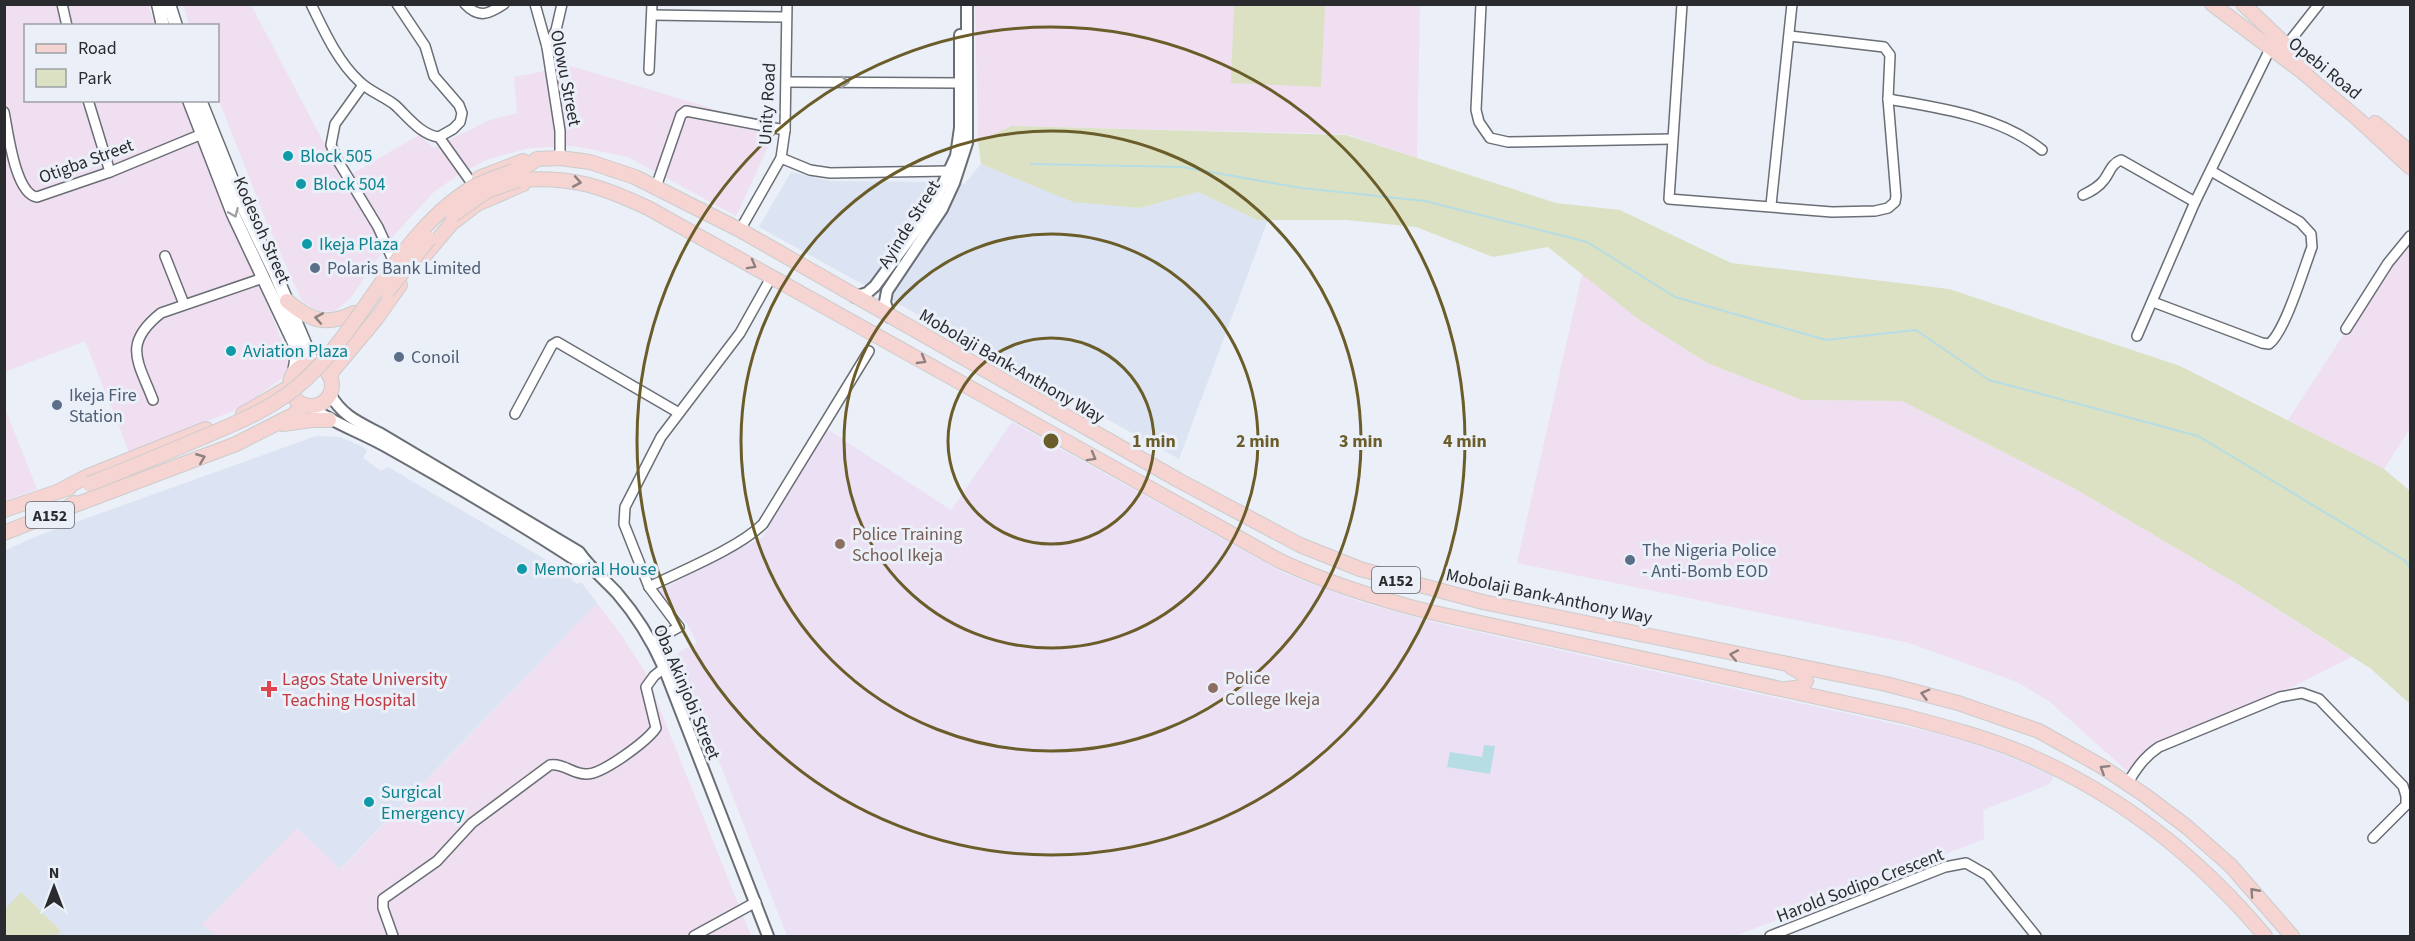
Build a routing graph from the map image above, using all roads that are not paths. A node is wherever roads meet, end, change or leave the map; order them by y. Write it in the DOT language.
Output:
graph roads {
  1 [pos="62,4"];
  2 [pos="158,4"];
  3 [pos="169,4"];
  4 [pos="311,4"];
  5 [pos="397,4"];
  6 [pos="465,4"];
  7 [pos="504,4"];
  8 [pos="534,4"];
  9 [pos="562,4"];
  10 [pos="652,4"];
  11 [pos="787,4"];
  12 [pos="960,4"];
  13 [pos="967,4"];
  14 [pos="1481,4"];
  15 [pos="1682,4"];
  16 [pos="1792,4"];
  17 [pos="2212,4"];
  18 [pos="2243,4"];
  19 [pos="2319,4"];
  20 [pos="652,15"];
  21 [pos="786,17"];
  22 [pos="67,24"];
  23 [pos="163,24"];
  24 [pos="175,24"];
  25 [pos="1790,36"];
  26 [pos="2286,46"];
  27 [pos="547,47"];
  28 [pos="2271,47"];
  29 [pos="649,70"];
  30 [pos="787,82"];
  31 [pos="960,83"];
  32 [pos="363,85"];
  33 [pos="1888,99"];
  34 [pos="89,102"];
  35 [pos="190,102"];
  36 [pos="201,102"];
  37 [pos="4,112"];
  38 [pos="785,130"];
  39 [pos="202,134"];
  40 [pos="439,136"];
  41 [pos="1672,139"];
  42 [pos="2042,150"];
  43 [pos="2410,151"];
  44 [pos="560,158"];
  45 [pos="781,158"];
  46 [pos="537,159"];
  47 [pos="2410,167"];
  48 [pos="949,171"];
  49 [pos="2211,171"];
  50 [pos="17,172"];
  51 [pos="110,172"];
  52 [pos="4,173"];
  53 [pos="517,176"];
  54 [pos="534,179"];
  55 [pos="471,182"];
  56 [pos="656,187"];
  57 [pos="2083,195"];
  58 [pos="2195,202"];
  59 [pos="1771,205"];
  60 [pos="740,231"];
  61 [pos="2410,236"];
  62 [pos="165,256"];
  63 [pos="392,258"];
  64 [pos="771,276"];
  65 [pos="263,278"];
  66 [pos="855,297"];
  67 [pos="364,298"];
  68 [pos="287,301"];
  69 [pos="2153,302"];
  70 [pos="184,304"];
  71 [pos="382,310"];
  72 [pos="354,313"];
  73 [pos="890,317"];
  74 [pos="2346,329"];
  75 [pos="914,332"];
  76 [pos="2137,336"];
  77 [pos="903,349"];
  78 [pos="869,351"];
  79 [pos="316,365"];
  80 [pos="329,375"];
  81 [pos="292,380"];
  82 [pos="330,394"];
  83 [pos="153,400"];
  84 [pos="307,405"];
  85 [pos="679,413"];
  86 [pos="515,414"];
  87 [pos="329,420"];
  88 [pos="226,421"];
  89 [pos="275,425"];
  90 [pos="236,444"];
  91 [pos="90,487"];
  92 [pos="61,490"];
  93 [pos="67,508"];
  94 [pos="4,510"];
  95 [pos="4,533"];
  96 [pos="587,565"];
  97 [pos="649,587"];
  98 [pos="652,642"];
  99 [pos="1782,664"];
  100 [pos="663,669"];
  101 [pos="1834,674"];
  102 [pos="1779,688"];
  103 [pos="1830,700"];
  104 [pos="2127,784"];
  105 [pos="2373,838"];
  106 [pos="756,902"];
  107 [pos="393,936"];
  108 [pos="694,936"];
  109 [pos="768,936"];
  110 [pos="1770,936"];
  111 [pos="2036,936"];
  112 [pos="2265,936"];
  113 [pos="2292,936"];
  1 -- 22 [label="street"];
  2 -- 23 [label="main road"];
  3 -- 24 [label="main road"];
  4 -- 32 [label="street"];
  5 -- 40 [label="street"];
  6 -- 7 [label="street"];
  8 -- 27 [label="street, Olowu Street"];
  9 -- 27 [label="street"];
  10 -- 20 [label="street"];
  11 -- 21 [label="street, Unity Road"];
  12 -- 31 [label="street, Ayinde Street"];
  13 -- 73 [label="street, Ayinde Street"];
  14 -- 41 [label="street"];
  15 -- 41 [label="street"];
  16 -- 25 [label="street"];
  17 -- 28 [label="main road, Opebi Road"];
  18 -- 26 [label="main road, Opebi Road"];
  19 -- 26 [label="street"];
  20 -- 21 [label="street"];
  20 -- 29 [label="street"];
  21 -- 30 [label="street, Unity Road"];
  25 -- 33 [label="street"];
  25 -- 59 [label="street"];
  26 -- 43 [label="main road, Opebi Road"];
  27 -- 44 [label="street, Olowu Street"];
  28 -- 47 [label="main road, Opebi Road"];
  28 -- 49 [label="street"];
  30 -- 31 [label="street, one-way"];
  30 -- 38 [label="street, Unity Road"];
  31 -- 48 [label="street, Ayinde Street"];
  32 -- 40 [label="street"];
  32 -- 63 [label="street"];
  33 -- 42 [label="street"];
  33 -- 59 [label="street"];
  34 -- 51 [label="street"];
  35 -- 39 [label="main road, Kodesoh Street"];
  36 -- 68 [label="main road, Kodesoh Street"];
  37 -- 50 [label="street, Otigba Street"];
  38 -- 45 [label="street, Unity Road"];
  38 -- 56 [label="street"];
  39 -- 51 [label="street, Otigba Street"];
  39 -- 65 [label="main road, Kodesoh Street, one-way"];
  40 -- 55 [label="street"];
  41 -- 59 [label="street"];
  44 -- 46 [label="main road, Mobolaji Bank-Anthony Way / A152"];
  44 -- 56 [label="main road, Mobolaji Bank-Anthony Way / A152"];
  45 -- 48 [label="street"];
  45 -- 60 [label="street, Unity Road"];
  46 -- 53 [label="main road, Mobolaji Bank-Anthony Way / A152"];
  46 -- 55 [label="main road"];
  48 -- 66 [label="street, Ayinde Street"];
  49 -- 58 [label="street"];
  49 -- 69 [label="street"];
  50 -- 51 [label="street, Otigba Street"];
  50 -- 52 [label="street"];
  53 -- 54 [label="main road, Mobolaji Bank-Anthony Way / A152"];
  53 -- 91 [label="main road, Mobolaji Bank-Anthony Way / A152, bridge"];
  54 -- 64 [label="main road, Mobolaji Bank-Anthony Way / A152, one-way"];
  54 -- 71 [label="main road"];
  55 -- 63 [label="main road"];
  56 -- 60 [label="main road, Mobolaji Bank-Anthony Way / A152"];
  57 -- 58 [label="street"];
  58 -- 69 [label="street"];
  60 -- 66 [label="main road, Mobolaji Bank-Anthony Way / A152"];
  61 -- 74 [label="street"];
  62 -- 70 [label="street"];
  63 -- 67 [label="main road"];
  64 -- 77 [label="main road, Mobolaji Bank-Anthony Way / A152"];
  64 -- 85 [label="street"];
  65 -- 70 [label="street"];
  65 -- 81 [label="main road, Kodesoh Street"];
  66 -- 73 [label="main road, Mobolaji Bank-Anthony Way / A152"];
  67 -- 71 [label="main road"];
  67 -- 72 [label="main road"];
  72 -- 68 [label="main road, one-way"];
  68 -- 79 [label="main road, Kodesoh Street"];
  69 -- 76 [label="street"];
  70 -- 83 [label="street"];
  71 -- 80 [label="main road"];
  72 -- 79 [label="main road"];
  73 -- 75 [label="main road, Mobolaji Bank-Anthony Way / A152"];
  75 -- 77 [label="main road"];
  99 -- 75 [label="main road, Mobolaji Bank-Anthony Way / A152, one-way"];
  77 -- 102 [label="main road, Mobolaji Bank-Anthony Way / A152, one-way"];
  78 -- 97 [label="street"];
  79 -- 80 [label="main road"];
  79 -- 81 [label="main road"];
  80 -- 82 [label="main road"];
  81 -- 84 [label="main road"];
  81 -- 88 [label="main road"];
  82 -- 84 [label="main road"];
  82 -- 96 [label="street, Oba Akinjobi Street"];
  84 -- 87 [label="street"];
  84 -- 89 [label="main road"];
  85 -- 86 [label="street"];
  85 -- 97 [label="street"];
  87 -- 89 [label="main road"];
  87 -- 96 [label="street"];
  88 -- 90 [label="main road"];
  88 -- 92 [label="main road"];
  89 -- 90 [label="main road"];
  93 -- 90 [label="main road, one-way"];
  91 -- 92 [label="main road, Mobolaji Bank-Anthony Way / A152"];
  91 -- 93 [label="main road, Mobolaji Bank-Anthony Way / A152"];
  92 -- 94 [label="main road, Mobolaji Bank-Anthony Way / A152"];
  93 -- 95 [label="main road, Mobolaji Bank-Anthony Way / A152"];
  96 -- 98 [label="street, Oba Akinjobi Street"];
  97 -- 98 [label="street"];
  98 -- 100 [label="street, Oba Akinjobi Street"];
  99 -- 101 [label="main road, Mobolaji Bank-Anthony Way / A152"];
  99 -- 102 [label="main road"];
  100 -- 106 [label="street, Oba Akinjobi Street"];
  100 -- 107 [label="street"];
  101 -- 103 [label="main road"];
  104 -- 101 [label="main road, Mobolaji Bank-Anthony Way / A152, one-way"];
  102 -- 103 [label="main road, Mobolaji Bank-Anthony Way / A152"];
  103 -- 112 [label="main road, Mobolaji Bank-Anthony Way / A152"];
  104 -- 105 [label="street"];
  113 -- 104 [label="main road, Mobolaji Bank-Anthony Way / A152, one-way"];
  106 -- 108 [label="street"];
  106 -- 109 [label="street, Oba Akinjobi Street"];
  110 -- 111 [label="street, Harold Sodipo Crescent"];
}
